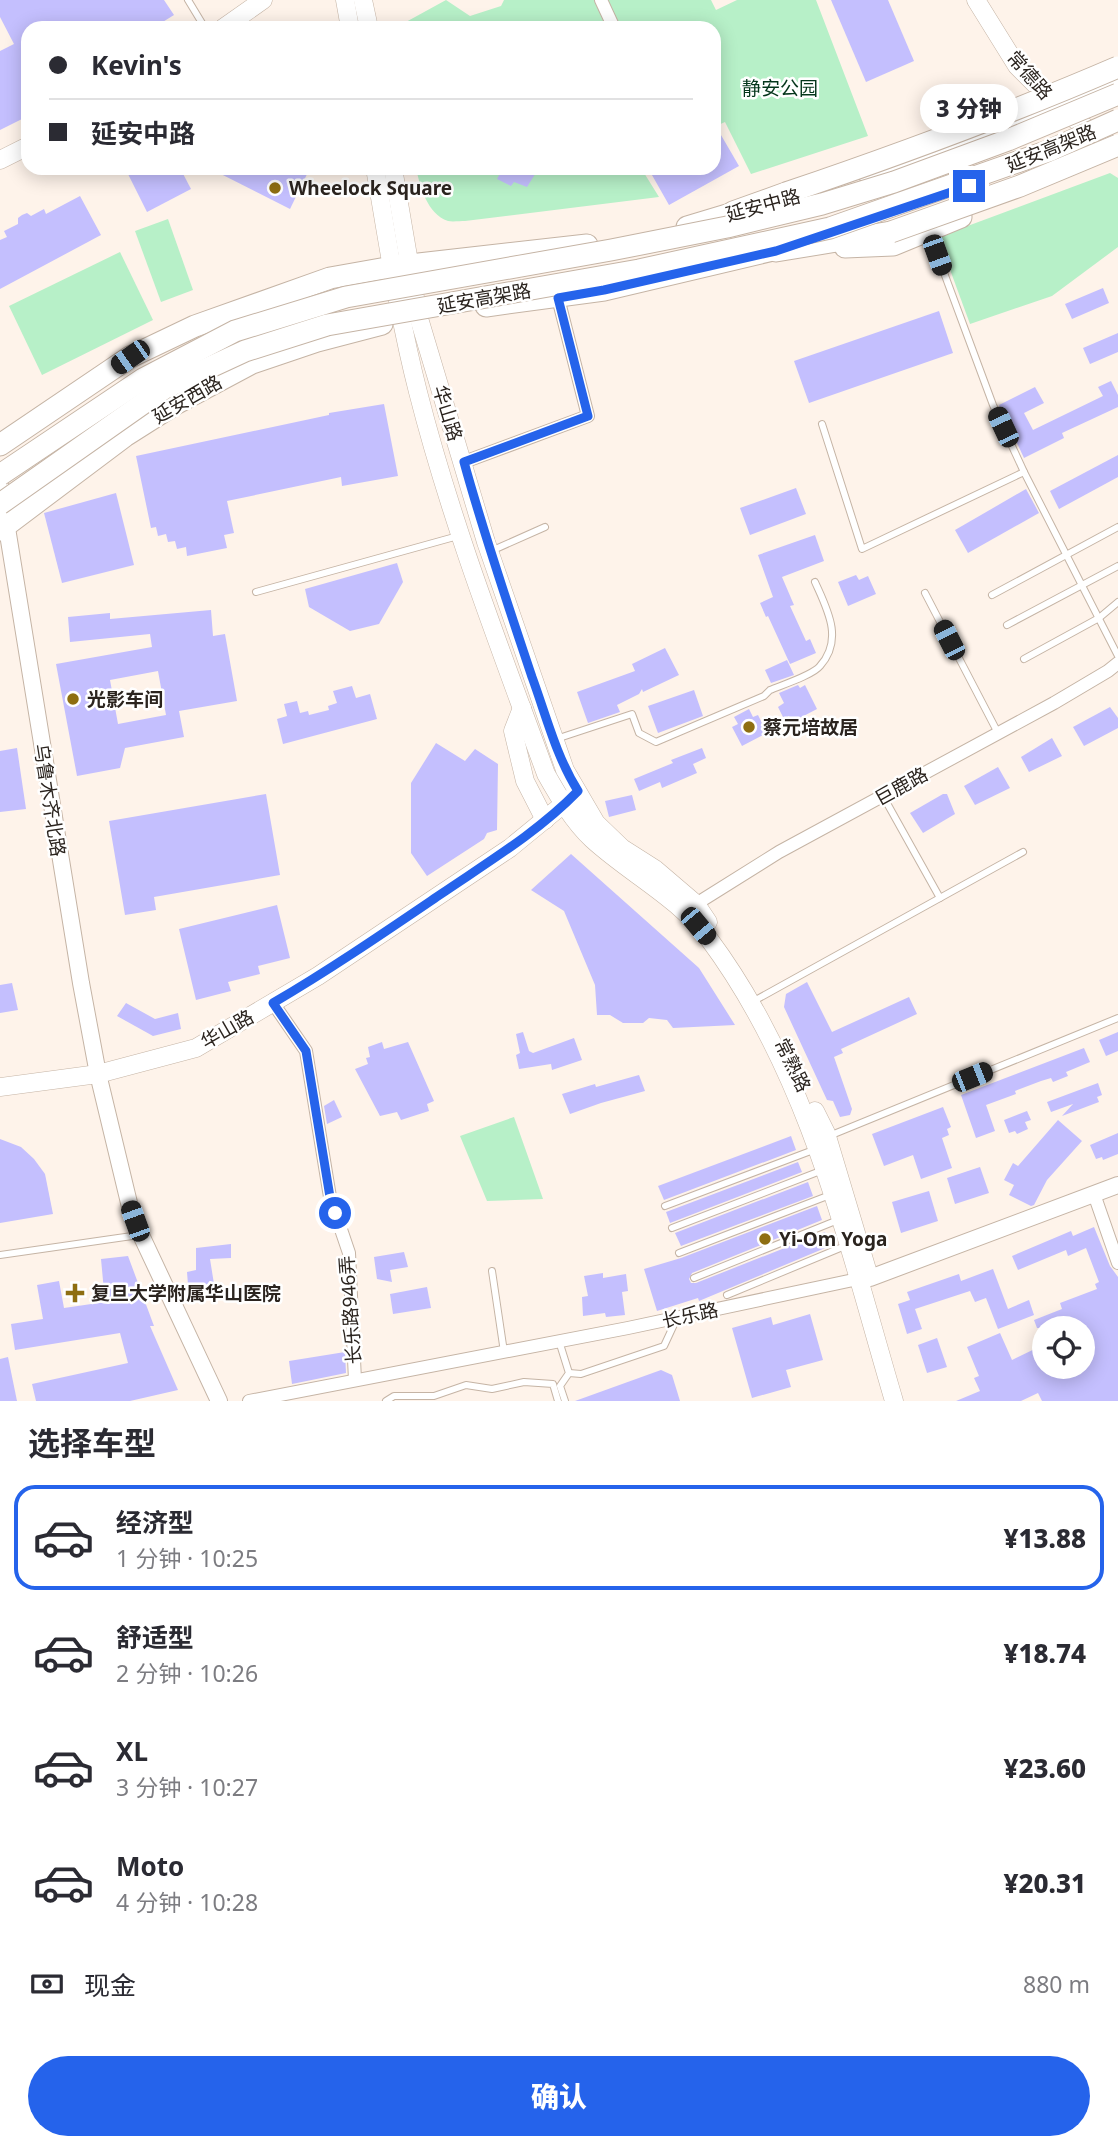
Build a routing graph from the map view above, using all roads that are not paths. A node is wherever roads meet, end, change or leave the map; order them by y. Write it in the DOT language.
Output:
graph roads {
  1 [pos="188,0"];
  2 [pos="263,0"];
  3 [pos="345,0"];
  4 [pos="363,0"];
  5 [pos="601,0"];
  6 [pos="976,0"];
  7 [pos="201,21"];
  8 [pos="233,21"];
  9 [pos="349,21"];
  10 [pos="368,21"];
  11 [pos="611,21"];
  12 [pos="1118,65"];
  13 [pos="1118,79"];
  14 [pos="1118,94"];
  15 [pos="1052,101"];
  16 [pos="1118,120"];
  17 [pos="1114,142"];
  18 [pos="21,150"];
  19 [pos="0,160"];
  20 [pos="377,175"];
  21 [pos="394,175"];
  22 [pos="733,212"];
  23 [pos="926,224"];
  24 [pos="776,251"];
  25 [pos="401,267"];
  26 [pos="558,298"];
  27 [pos="409,317"];
  28 [pos="822,424"];
  29 [pos="0,445"];
  30 [pos="464,462"];
  31 [pos="1024,472"];
  32 [pos="0,475"];
  33 [pos="0,485"];
  34 [pos="0,504"];
  35 [pos="4,527"];
  36 [pos="545,527"];
  37 [pos="1118,527"];
  38 [pos="460,535"];
  39 [pos="489,551"];
  40 [pos="1066,555"];
  41 [pos="1118,566"];
  42 [pos="815,582"];
  43 [pos="1082,586"];
  44 [pos="256,592"];
  45 [pos="925,593"];
  46 [pos="992,595"];
  47 [pos="1118,602"];
  48 [pos="1099,618"];
  49 [pos="1007,625"];
  50 [pos="1118,656"];
  51 [pos="1024,659"];
  52 [pos="1118,663"];
  53 [pos="522,708"];
  54 [pos="998,733"];
  55 [pos="554,740"];
  56 [pos="578,791"];
  57 [pos="883,796"];
  58 [pos="564,805"];
  59 [pos="545,820"];
  60 [pos="1023,852"];
  61 [pos="940,898"];
  62 [pos="692,909"];
  63 [pos="717,951"];
  64 [pos="754,1001"];
  65 [pos="273,1003"];
  66 [pos="1118,1017"];
  67 [pos="98,1074"];
  68 [pos="0,1087"];
  69 [pos="822,1142"];
  70 [pos="824,1170"];
  71 [pos="1118,1185"];
  72 [pos="832,1194"];
  73 [pos="1094,1194"];
  74 [pos="665,1206"];
  75 [pos="839,1219"];
  76 [pos="672,1228"];
  77 [pos="141,1235"];
  78 [pos="847,1245"];
  79 [pos="679,1253"];
  80 [pos="0,1255"];
  81 [pos="1118,1263"];
  82 [pos="492,1271"];
  83 [pos="694,1278"];
  84 [pos="864,1279"];
  85 [pos="727,1295"];
  86 [pos="678,1317"];
  87 [pos="559,1341"];
  88 [pos="504,1352"];
  89 [pos="569,1373"];
  90 [pos="355,1380"];
  91 [pos="219,1401"];
  92 [pos="249,1401"];
  93 [pos="386,1401"];
  94 [pos="558,1401"];
  95 [pos="565,1401"];
  96 [pos="894,1401"];
  97 [pos="905,1401"];
  1 -- 7 [label="lane"];
  2 -- 8 [label="main road"];
  3 -- 9 [label="main road"];
  4 -- 10 [label="main road"];
  5 -- 11 [label="street"];
  6 -- 15 [label="main road, 常德路"];
  12 -- 15 [label="main road"];
  12 -- 22 [label="main road, bridge"];
  13 -- 15 [label="main road, 延安中路"];
  14 -- 32 [label="main road, 延安高架路, bridge"];
  15 -- 17 [label="main road, 常德路"];
  15 -- 22 [label="main road, 延安中路"];
  16 -- 34 [label="main road, 延安高架路, bridge"];
  17 -- 23 [label="main road"];
  17 -- 24 [label="main road"];
  17 -- 24 [label="main road, bridge"];
  18 -- 19 [label="main road"];
  20 -- 25 [label="main road, 华山路"];
  21 -- 25 [label="main road, 华山路"];
  22 -- 25 [label="main road, 延安中路"];
  23 -- 24 [label="main road"];
  23 -- 31 [label="lane"];
  24 -- 26 [label="main road"];
  25 -- 27 [label="main road, 华山路"];
  25 -- 29 [label="main road"];
  26 -- 27 [label="main road"];
  26 -- 30 [label="street"];
  27 -- 30 [label="main road, 华山路"];
  27 -- 35 [label="main road, 延安西路"];
  27 -- 38 [label="main road, 华山路"];
  28 -- 31 [label="lane"];
  30 -- 39 [label="main road, 华山路"];
  31 -- 40 [label="lane"];
  33 -- 35 [label="street, 乌鲁木齐北路"];
  35 -- 67 [label="street, 乌鲁木齐北路"];
  36 -- 39 [label="lane"];
  37 -- 40 [label="lane"];
  38 -- 44 [label="lane"];
  38 -- 53 [label="main road, 华山路"];
  39 -- 55 [label="main road, 华山路"];
  40 -- 43 [label="lane"];
  40 -- 46 [label="lane"];
  41 -- 43 [label="lane"];
  42 -- 55 [label="lane"];
  43 -- 48 [label="lane"];
  43 -- 49 [label="lane"];
  45 -- 54 [label="lane"];
  47 -- 48 [label="lane"];
  48 -- 50 [label="lane"];
  48 -- 51 [label="lane"];
  52 -- 54 [label="street, 巨鹿路"];
  53 -- 58 [label="main road, 华山路"];
  53 -- 59 [label="main road"];
  54 -- 57 [label="street, 巨鹿路"];
  55 -- 56 [label="main road, 华山路"];
  56 -- 58 [label="main road, 华山路"];
  56 -- 62 [label="main road, 常熟路"];
  57 -- 61 [label="lane"];
  57 -- 62 [label="street, 巨鹿路"];
  58 -- 59 [label="main road, 华山路"];
  58 -- 62 [label="main road, 常熟路"];
  58 -- 63 [label="main road, 常熟路"];
  59 -- 65 [label="main road, 华山路"];
  60 -- 61 [label="lane"];
  61 -- 64 [label="lane"];
  62 -- 63 [label="main road, 常熟路"];
  62 -- 64 [label="main road, 常熟路"];
  63 -- 64 [label="main road, 常熟路"];
  64 -- 69 [label="main road, 常熟路"];
  65 -- 67 [label="main road, 华山路"];
  65 -- 90 [label="street, 长乐路946弄"];
  66 -- 69 [label="lane"];
  67 -- 68 [label="main road, 华山路"];
  67 -- 77 [label="street, 乌鲁木齐北路"];
  69 -- 70 [label="main road, 常熟路"];
  69 -- 74 [label="lane"];
  69 -- 84 [label="main road, 常熟路"];
  70 -- 72 [label="main road, 常熟路"];
  70 -- 76 [label="lane"];
  71 -- 73 [label="street, 长乐路"];
  72 -- 75 [label="main road, 常熟路"];
  72 -- 79 [label="lane"];
  73 -- 81 [label="street"];
  73 -- 84 [label="street, 长乐路"];
  75 -- 78 [label="main road, 常熟路"];
  75 -- 83 [label="lane"];
  77 -- 80 [label="lane"];
  77 -- 91 [label="street, 乌鲁木齐北路"];
  78 -- 84 [label="main road, 常熟路"];
  78 -- 85 [label="lane"];
  82 -- 88 [label="lane"];
  84 -- 86 [label="street, 长乐路"];
  84 -- 96 [label="main road, 常熟路"];
  84 -- 97 [label="main road, 常熟路"];
  86 -- 87 [label="street, 长乐路"];
  86 -- 89 [label="lane"];
  87 -- 88 [label="street, 长乐路"];
  87 -- 89 [label="lane"];
  88 -- 90 [label="street, 长乐路"];
  89 -- 95 [label="lane"];
  90 -- 92 [label="street, 长乐路"];
  93 -- 94 [label="lane"];
}
